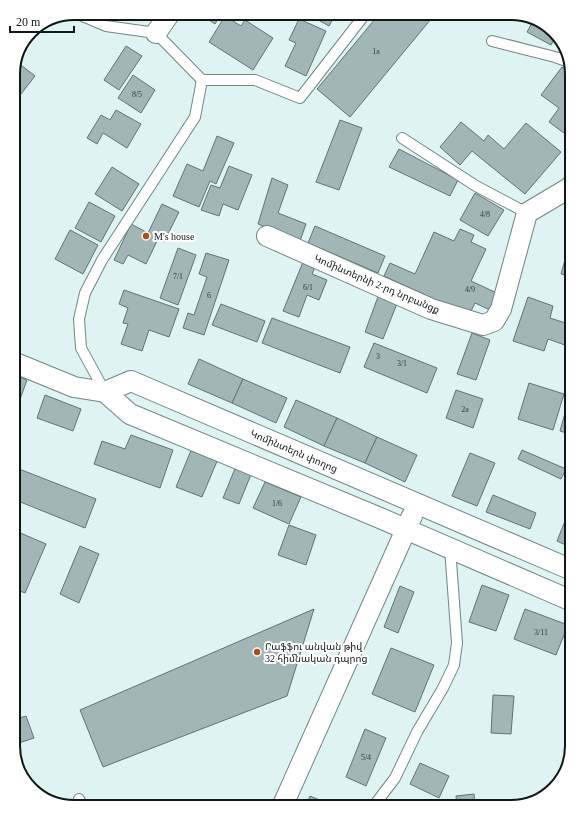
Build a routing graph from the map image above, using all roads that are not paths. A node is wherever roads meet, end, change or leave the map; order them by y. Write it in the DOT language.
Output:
graph roads {
  1 [pos="92,20"];
  2 [pos="165,20"];
  3 [pos="361,20"];
  4 [pos="156,33"];
  5 [pos="492,41"];
  6 [pos="563,60"];
  7 [pos="202,80"];
  8 [pos="402,138"];
  9 [pos="565,189"];
  10 [pos="527,212"];
  11 [pos="267,236"];
  12 [pos="20,365"];
  13 [pos="105,392"];
  14 [pos="418,503"];
  15 [pos="406,529"];
  16 [pos="450,548"];
  17 [pos="565,567"];
  18 [pos="565,598"];
  19 [pos="285,800"];
  20 [pos="378,800"];
  1 -- 4 [label="lane"];
  2 -- 4 [label="street"];
  3 -- 7 [label="lane"];
  4 -- 7 [label="lane"];
  5 -- 6 [label="lane"];
  7 -- 13 [label="lane"];
  8 -- 10 [label="lane"];
  9 -- 10 [label="street"];
  10 -- 11 [label="street, Կոմինտերնի 2-րդ նրբանցք"];
  12 -- 13 [label="street"];
  13 -- 14 [label="street, Կոմինտերն փողոց"];
  13 -- 15 [label="street"];
  14 -- 15 [label="street"];
  14 -- 17 [label="street, Կոմինտերն փողոց"];
  15 -- 16 [label="street"];
  15 -- 19 [label="street"];
  16 -- 18 [label="street"];
  16 -- 20 [label="lane"];
}
